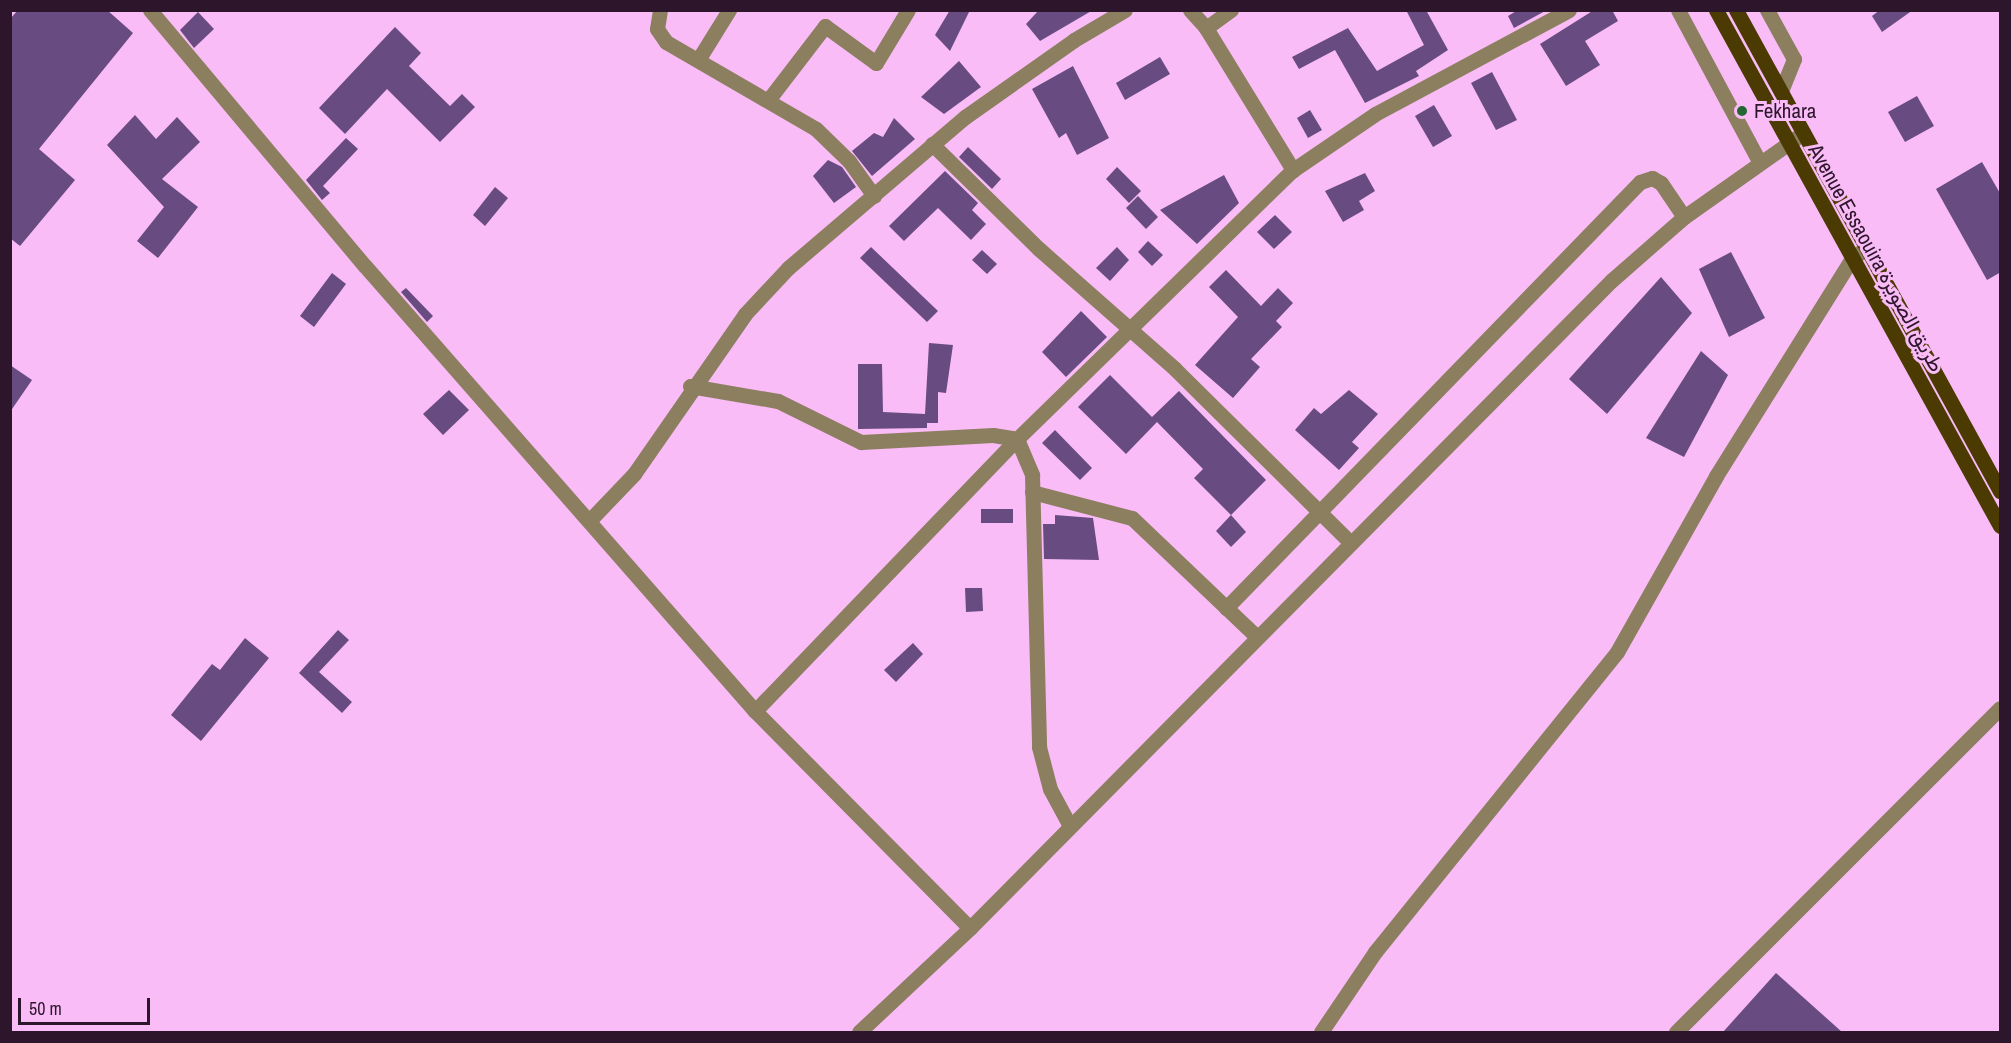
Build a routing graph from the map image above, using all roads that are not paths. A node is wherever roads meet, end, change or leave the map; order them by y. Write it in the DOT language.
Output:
graph roads {
  1 [pos="150,10"];
  2 [pos="660,10"];
  3 [pos="729,10"];
  4 [pos="908,10"];
  5 [pos="1125,10"];
  6 [pos="1190,10"];
  7 [pos="1231,10"];
  8 [pos="1569,10"];
  9 [pos="1678,10"];
  10 [pos="1716,10"];
  11 [pos="1736,10"];
  12 [pos="1767,10"];
  13 [pos="1102,15"];
  14 [pos="1206,28"];
  15 [pos="698,60"];
  16 [pos="1781,92"];
  17 [pos="769,99"];
  18 [pos="1803,133"];
  19 [pos="1788,142"];
  20 [pos="932,144"];
  21 [pos="1759,160"];
  22 [pos="1293,170"];
  23 [pos="874,196"];
  24 [pos="1684,216"];
  25 [pos="1867,248"];
  26 [pos="1852,258"];
  27 [pos="1130,333"];
  28 [pos="690,386"];
  29 [pos="1017,439"];
  30 [pos="2001,491"];
  31 [pos="1032,492"];
  32 [pos="1319,512"];
  33 [pos="590,520"];
  34 [pos="2001,526"];
  35 [pos="1350,542"];
  36 [pos="1226,608"];
  37 [pos="1256,636"];
  38 [pos="2001,708"];
  39 [pos="755,711"];
  40 [pos="1070,826"];
  41 [pos="970,928"];
  42 [pos="859,1032"];
  43 [pos="1321,1032"];
  44 [pos="1676,1032"];
  1 -- 33 [label="street"];
  2 -- 15 [label="street"];
  3 -- 15 [label="street"];
  4 -- 17 [label="street"];
  5 -- 13 [label="street"];
  6 -- 14 [label="street"];
  7 -- 14 [label="street"];
  8 -- 22 [label="street"];
  9 -- 21 [label="street"];
  10 -- 19 [label="main road, Avenue Essaouira طريق الصويرة"];
  11 -- 16 [label="main road, Avenue Essaouira طريق الصويرة"];
  12 -- 16 [label="street"];
  13 -- 20 [label="street"];
  14 -- 22 [label="street"];
  15 -- 17 [label="street"];
  16 -- 18 [label="main road, Avenue Essaouira طريق الصويرة"];
  17 -- 23 [label="street"];
  18 -- 19 [label="street"];
  18 -- 25 [label="main road, Avenue Essaouira طريق الصويرة"];
  19 -- 21 [label="street"];
  19 -- 26 [label="main road, Avenue Essaouira طريق الصويرة"];
  20 -- 23 [label="street"];
  20 -- 27 [label="street"];
  21 -- 24 [label="street"];
  22 -- 27 [label="street"];
  23 -- 28 [label="street"];
  24 -- 32 [label="street"];
  24 -- 35 [label="street"];
  25 -- 26 [label="street"];
  25 -- 30 [label="main road, Avenue Essaouira طريق الصويرة"];
  26 -- 34 [label="main road, Avenue Essaouira طريق الصويرة"];
  26 -- 43 [label="street"];
  27 -- 29 [label="street"];
  27 -- 32 [label="street"];
  28 -- 29 [label="street"];
  28 -- 33 [label="street"];
  29 -- 31 [label="street"];
  29 -- 39 [label="street"];
  31 -- 36 [label="street"];
  31 -- 40 [label="street"];
  32 -- 35 [label="street"];
  32 -- 36 [label="street"];
  33 -- 39 [label="street"];
  35 -- 37 [label="street"];
  36 -- 37 [label="street"];
  37 -- 40 [label="street"];
  38 -- 44 [label="street"];
  39 -- 41 [label="street"];
  40 -- 41 [label="street"];
  41 -- 42 [label="street"];
}
